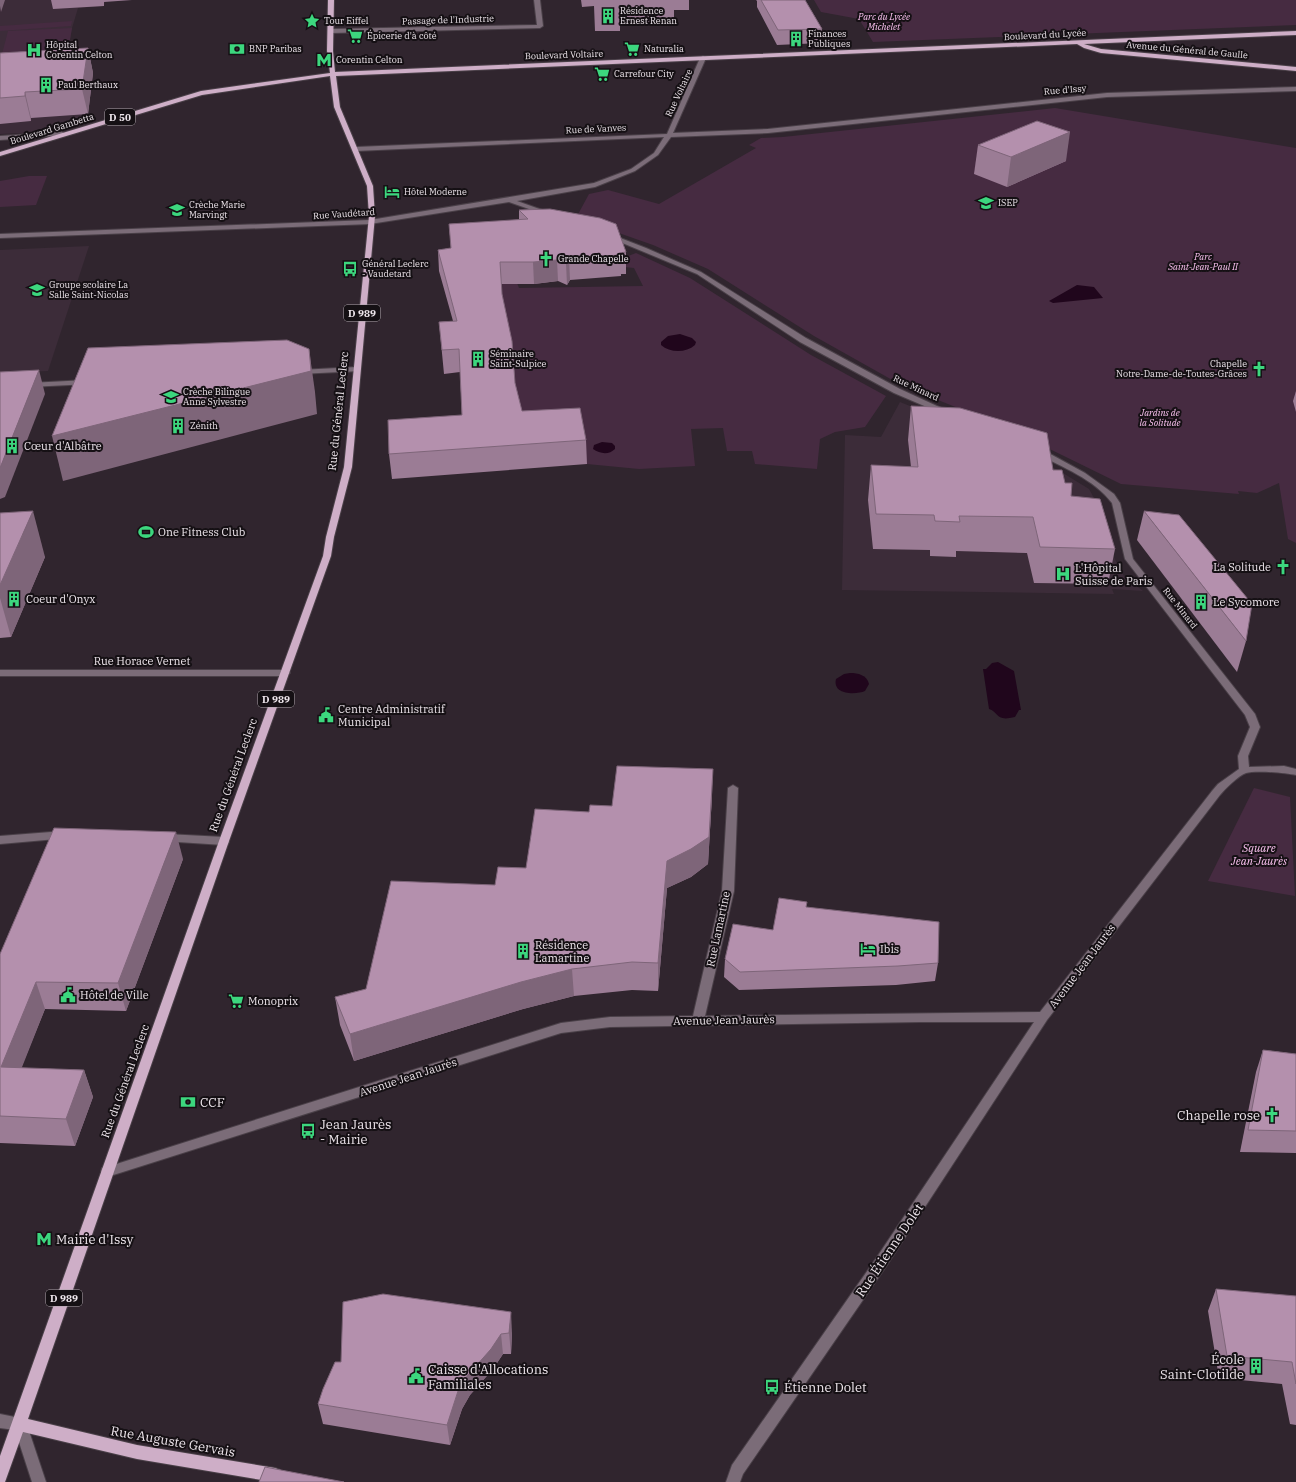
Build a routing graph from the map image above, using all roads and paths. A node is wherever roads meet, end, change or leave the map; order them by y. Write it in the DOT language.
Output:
graph roads {
  1 [pos="331,0"];
  2 [pos="537,0"];
  3 [pos="331,32"];
  4 [pos="1296,33"];
  5 [pos="1077,42"];
  6 [pos="795,54"];
  7 [pos="703,58"];
  8 [pos="1296,69"];
  9 [pos="333,74"];
  10 [pos="1296,89"];
  11 [pos="837,124"];
  12 [pos="62,134"];
  13 [pos="669,135"];
  14 [pos="0,138"];
  15 [pos="356,149"];
  16 [pos="0,154"];
  17 [pos="509,200"];
  18 [pos="556,217"];
  19 [pos="370,222"];
  20 [pos="599,232"];
  21 [pos="0,236"];
  22 [pos="357,369"];
  23 [pos="288,373"];
  24 [pos="93,382"];
  25 [pos="23,385"];
  26 [pos="953,415"];
  27 [pos="1030,447"];
  28 [pos="0,673"];
  29 [pos="285,673"];
  30 [pos="1244,770"];
  31 [pos="1296,772"];
  32 [pos="733,788"];
  33 [pos="75,835"];
  34 [pos="152,838"];
  35 [pos="0,840"];
  36 [pos="224,841"];
  37 [pos="1043,1017"];
  38 [pos="698,1021"];
  39 [pos="107,1172"];
  40 [pos="0,1421"];
  41 [pos="20,1424"];
  42 [pos="0,1477"];
  43 [pos="290,1477"];
  44 [pos="39,1482"];
  45 [pos="733,1482"];
  1 -- 3 [label="main road, D 989"];
  2 -- 3 [label="street, Passage de l'Industrie"];
  3 -- 9 [label="main road, D 989"];
  4 -- 5 [label="main road, Boulevard du Lycée / D 50"];
  5 -- 6 [label="main road, Boulevard du Lycée / D 50"];
  5 -- 8 [label="main road, Avenue du Général de Gaulle"];
  6 -- 7 [label="main road, Boulevard Voltaire / D 50"];
  7 -- 9 [label="main road, Boulevard Voltaire / D 50"];
  7 -- 13 [label="street, Rue Voltaire"];
  9 -- 12 [label="main road, Boulevard Gambetta / D 50"];
  9 -- 15 [label="main road, Rue du Général Leclerc / D 989"];
  10 -- 11 [label="street, Rue d'Issy"];
  11 -- 13 [label="street, Rue de Vanves"];
  12 -- 14 [label="street"];
  12 -- 16 [label="main road, Boulevard Gambetta / D 50"];
  13 -- 15 [label="street, Rue de Vanves"];
  13 -- 17 [label="street, Rue Vaudétard"];
  15 -- 19 [label="main road, Rue du Général Leclerc / D 989"];
  17 -- 18 [label="street"];
  17 -- 19 [label="street, Rue Vaudétard"];
  19 -- 21 [label="street, Rue Vaudétard"];
  19 -- 22 [label="main road, Rue du Général Leclerc / D 989"];
  20 -- 26 [label="street, Rue Minard"];
  22 -- 23 [label="street"];
  22 -- 29 [label="main road, Rue du Général Leclerc / D 989"];
  24 -- 25 [label="street"];
  27 -- 30 [label="street, Rue Minard"];
  28 -- 29 [label="street, Rue Horace Vernet"];
  29 -- 36 [label="main road, Rue du Général Leclerc / D 989"];
  30 -- 31 [label="street"];
  30 -- 37 [label="street, Avenue Jean Jaurès"];
  32 -- 38 [label="street, Rue Lamartine"];
  33 -- 35 [label="street"];
  34 -- 36 [label="street"];
  36 -- 39 [label="main road, Rue du Général Leclerc / D 989"];
  37 -- 38 [label="street, Avenue Jean Jaurès"];
  37 -- 45 [label="street, Rue Étienne Dolet"];
  38 -- 39 [label="street, Avenue Jean Jaurès"];
  39 -- 41 [label="main road, Rue du Général Leclerc / D 989"];
  40 -- 41 [label="street"];
  41 -- 42 [label="main road, D 989"];
  41 -- 43 [label="main road, Rue Auguste Gervais"];
  41 -- 44 [label="street"];
}
